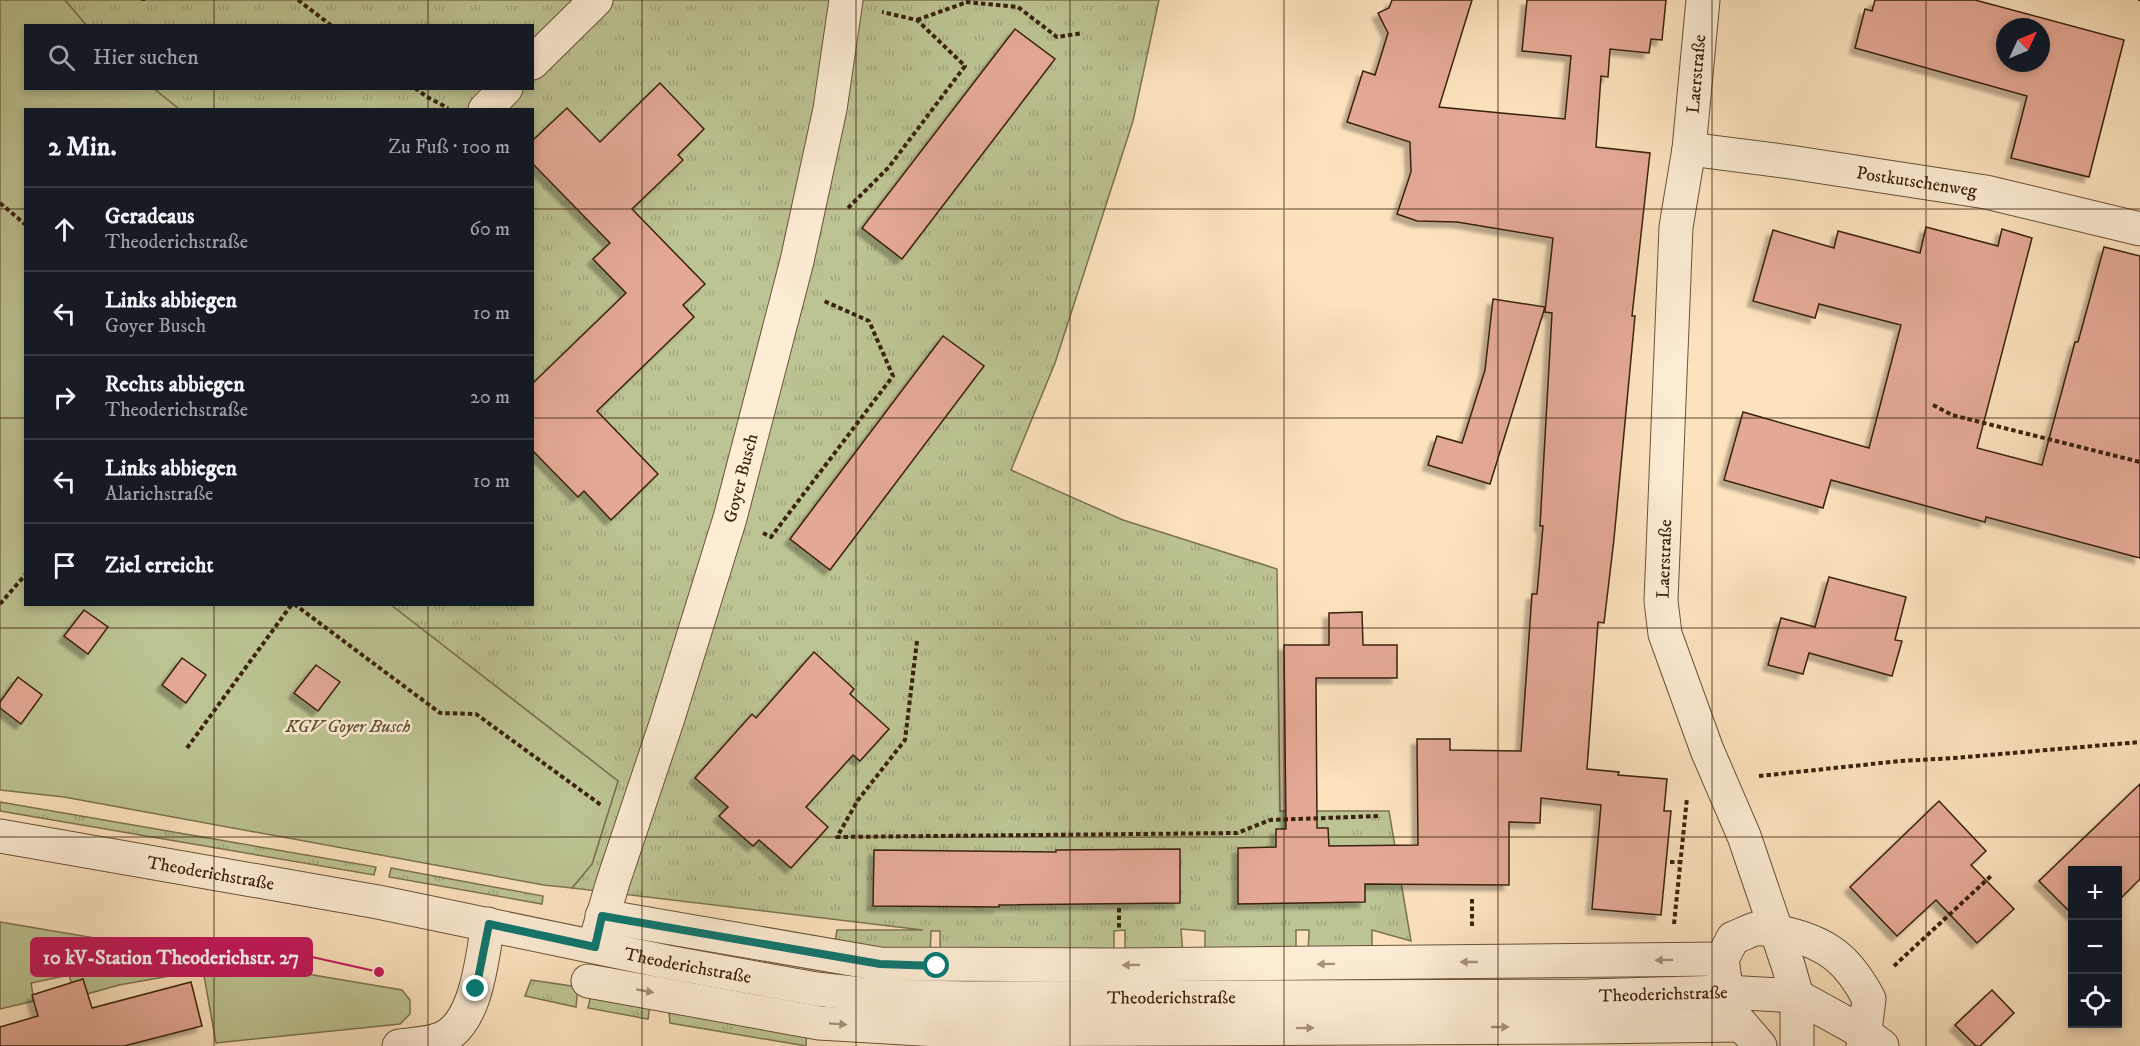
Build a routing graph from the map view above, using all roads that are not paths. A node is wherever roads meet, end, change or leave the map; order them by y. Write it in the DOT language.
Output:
graph roads {
  1 [pos="596,0"];
  2 [pos="1703,0"];
  3 [pos="846,2"];
  4 [pos="534,61"];
  5 [pos="504,90"];
  6 [pos="487,108"];
  7 [pos="1689,150"];
  8 [pos="2140,228"];
  9 [pos="0,836"];
  10 [pos="602,916"];
  11 [pos="489,924"];
  12 [pos="1777,931"];
  13 [pos="595,947"];
  14 [pos="1722,959"];
  15 [pos="588,981"];
  16 [pos="1726,992"];
  17 [pos="1797,996"];
  18 [pos="1386,1012"];
  19 [pos="1750,1035"];
  20 [pos="1870,1042"];
  21 [pos="399,1046"];
  22 [pos="1797,1046"];
  1 -- 4 [label="street"];
  2 -- 7 [label="street, Laerstraße"];
  3 -- 10 [label="street, Goyer Busch"];
  5 -- 6 [label="street"];
  7 -- 8 [label="street, Postkutschenweg"];
  7 -- 12 [label="street, Laerstraße"];
  9 -- 11 [label="street, Theoderichstraße"];
  10 -- 13 [label="street, Goyer Busch"];
  14 -- 10 [label="street, Theoderichstraße, one-way"];
  11 -- 13 [label="street, Theoderichstraße"];
  11 -- 21 [label="street"];
  12 -- 14 [label="street"];
  12 -- 17 [label="street, Laerstraße"];
  12 -- 20 [label="street"];
  13 -- 18 [label="street, Theoderichstraße"];
  14 -- 16 [label="street"];
  15 -- 18 [label="street, Theoderichstraße, one-way"];
  16 -- 17 [label="street, Theoderichstraße"];
  16 -- 18 [label="street, Theoderichstraße"];
  16 -- 19 [label="street"];
  17 -- 20 [label="street"];
  17 -- 22 [label="street, Laerstraße"];
  18 -- 19 [label="street, Theoderichstraße, one-way"];
}
